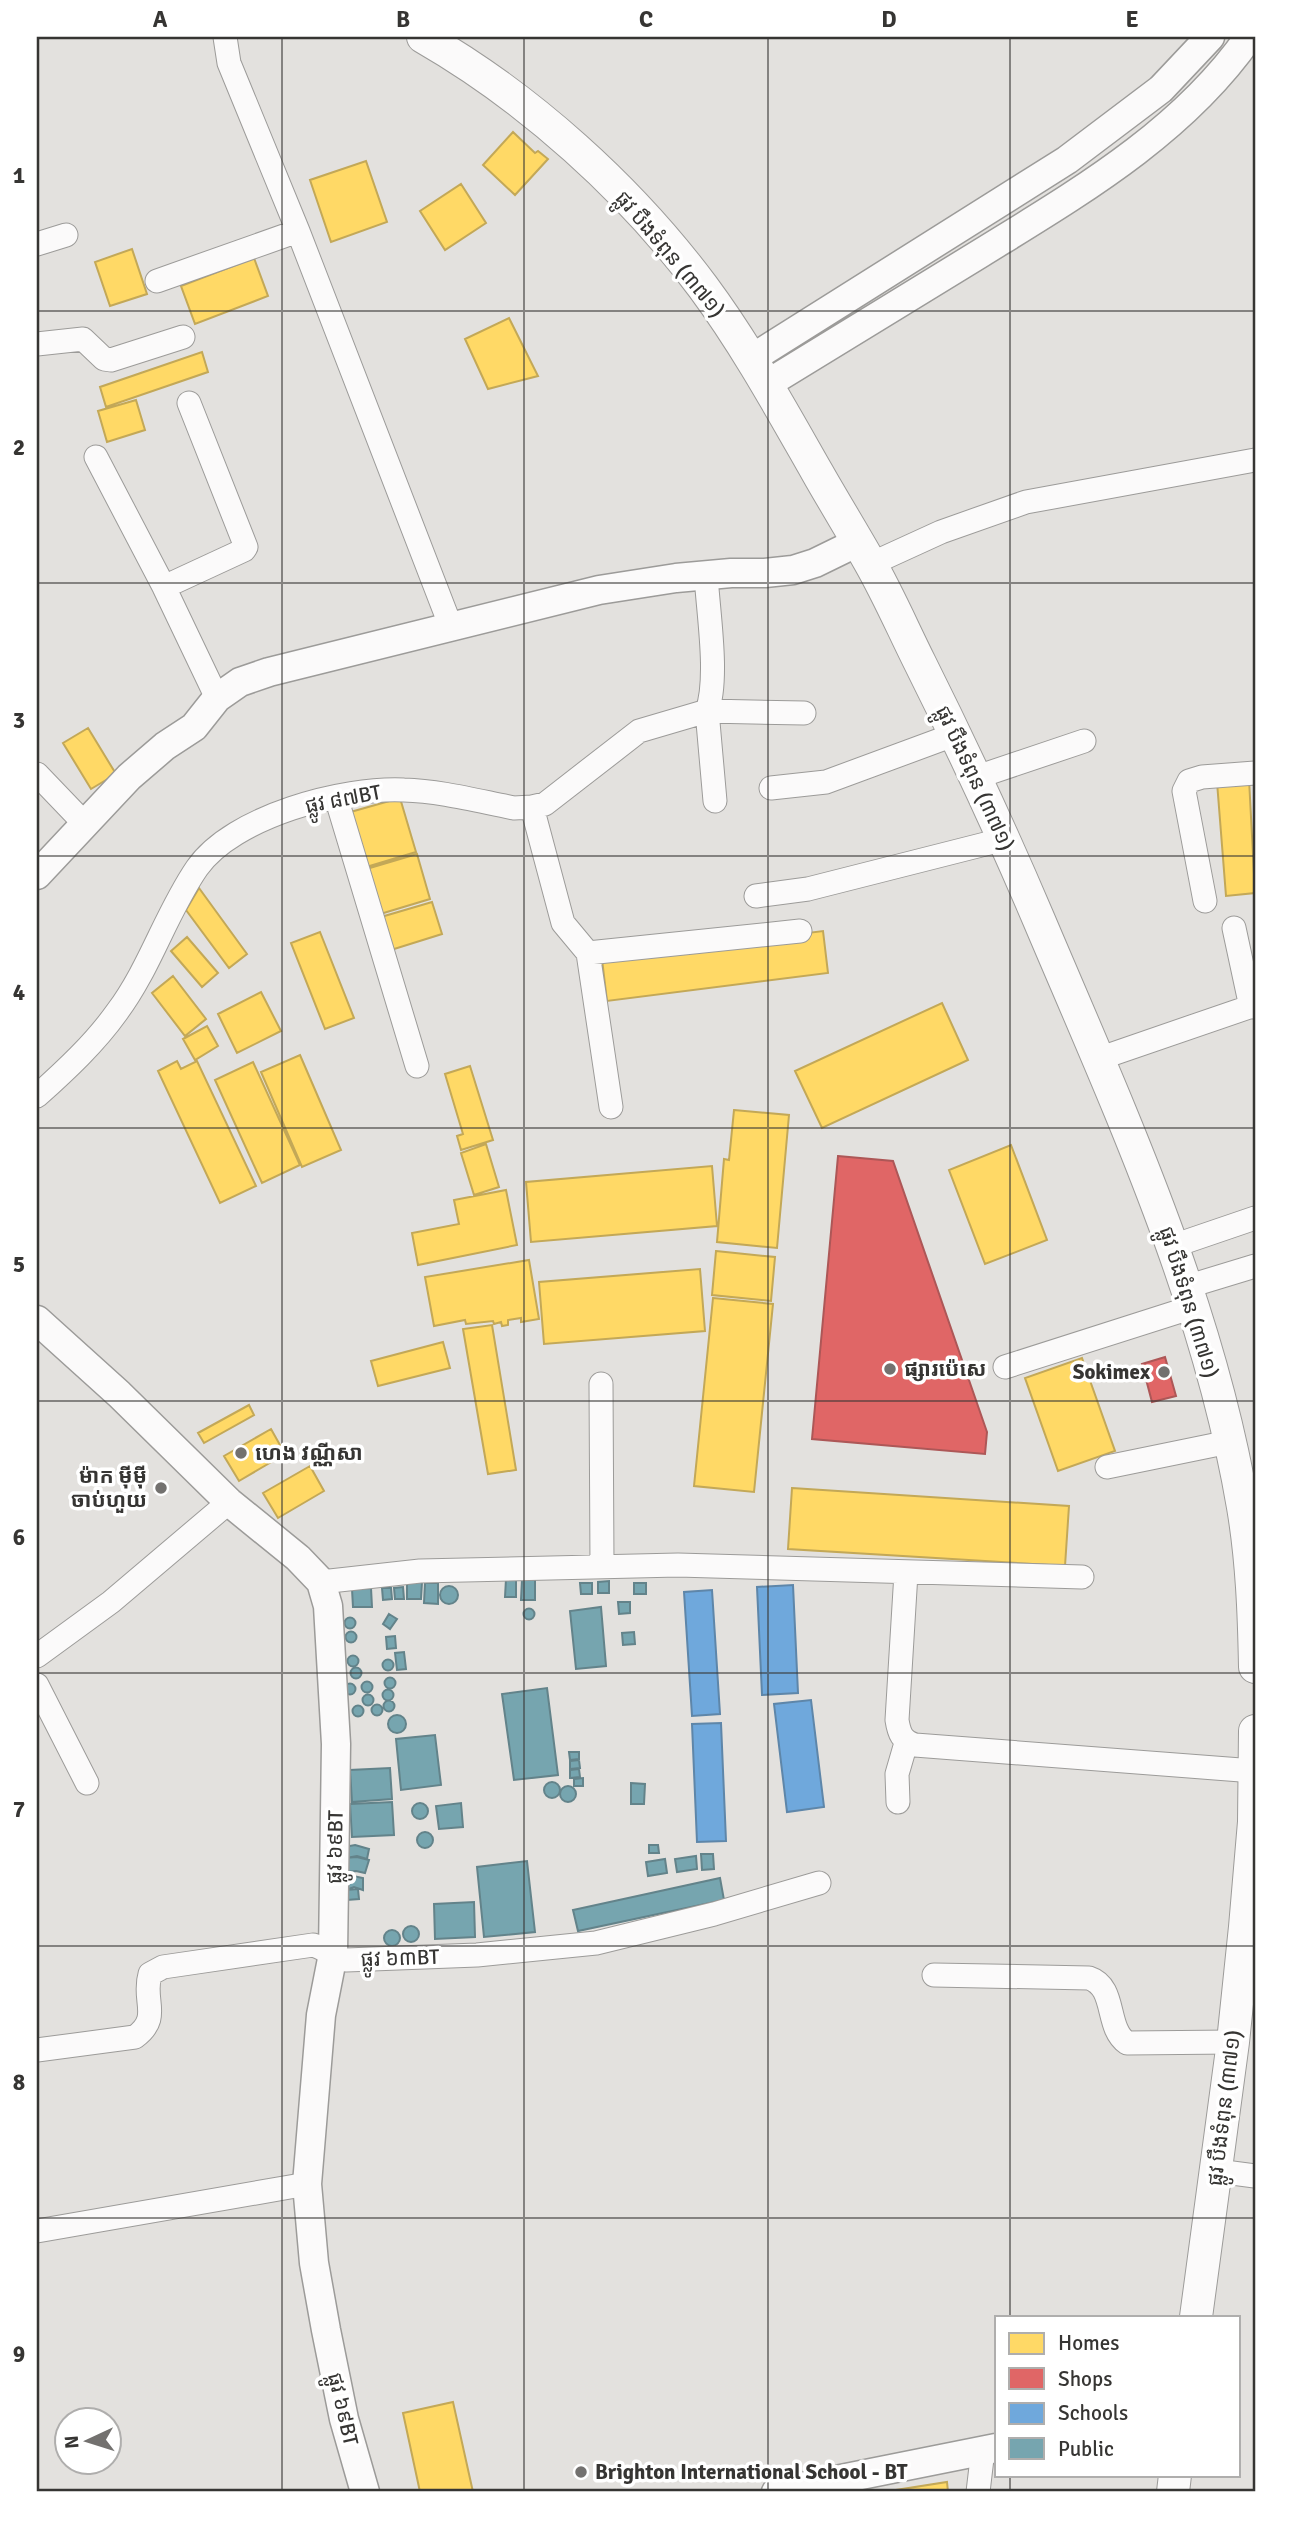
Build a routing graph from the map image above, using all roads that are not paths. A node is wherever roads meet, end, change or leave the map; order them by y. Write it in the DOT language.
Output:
graph roads {
  1 [pos="225,37"];
  2 [pos="423,37"];
  3 [pos="1210,37"];
  4 [pos="1249,37"];
  5 [pos="298,231"];
  6 [pos="65,235"];
  7 [pos="37,244"];
  8 [pos="157,281"];
  9 [pos="861,290"];
  10 [pos="876,317"];
  11 [pos="183,337"];
  12 [pos="37,344"];
  13 [pos="759,371"];
  14 [pos="188,403"];
  15 [pos="96,457"];
  16 [pos="1255,460"];
  17 [pos="864,553"];
  18 [pos="706,575"];
  19 [pos="164,587"];
  20 [pos="451,627"];
  21 [pos="217,698"];
  22 [pos="707,711"];
  23 [pos="804,713"];
  24 [pos="956,734"];
  25 [pos="1084,741"];
  26 [pos="1255,773"];
  27 [pos="37,774"];
  28 [pos="977,777"];
  29 [pos="771,788"];
  30 [pos="336,797"];
  31 [pos="715,801"];
  32 [pos="531,807"];
  33 [pos="84,823"];
  34 [pos="1004,839"];
  35 [pos="37,874"];
  36 [pos="755,896"];
  37 [pos="1205,901"];
  38 [pos="1234,928"];
  39 [pos="800,931"];
  40 [pos="588,953"];
  41 [pos="1253,1006"];
  42 [pos="1098,1059"];
  43 [pos="416,1066"];
  44 [pos="37,1096"];
  45 [pos="611,1107"];
  46 [pos="1255,1218"];
  47 [pos="1173,1245"];
  48 [pos="1255,1266"];
  49 [pos="1190,1297"];
  50 [pos="37,1320"];
  51 [pos="1005,1367"];
  52 [pos="601,1384"];
  53 [pos="1229,1442"];
  54 [pos="1107,1467"];
  55 [pos="229,1502"];
  56 [pos="602,1565"];
  57 [pos="906,1573"];
  58 [pos="1082,1577"];
  59 [pos="321,1582"];
  60 [pos="37,1656"];
  61 [pos="1255,1667"];
  62 [pos="37,1685"];
  63 [pos="1255,1731"];
  64 [pos="906,1743"];
  65 [pos="87,1783"];
  66 [pos="1255,1783"];
  67 [pos="898,1802"];
  68 [pos="1255,1822"];
  69 [pos="819,1883"];
  70 [pos="333,1954"];
  71 [pos="934,1975"];
  72 [pos="1233,2042"];
  73 [pos="37,2050"];
  74 [pos="1217,2171"];
  75 [pos="1255,2176"];
  76 [pos="307,2184"];
  77 [pos="37,2231"];
  78 [pos="1196,2316"];
  79 [pos="990,2449"];
  80 [pos="794,2491"];
  81 [pos="365,2492"];
  82 [pos="978,2492"];
  1 -- 5 [label="street"];
  2 -- 13 [label="main road, ផ្លូវ បឹងទំពុន (៣៧១)"];
  3 -- 9 [label="street"];
  4 -- 10 [label="street"];
  5 -- 8 [label="street"];
  5 -- 20 [label="street"];
  6 -- 7 [label="street"];
  9 -- 10 [label="street"];
  9 -- 13 [label="street"];
  10 -- 13 [label="street"];
  11 -- 12 [label="street"];
  13 -- 17 [label="main road, ផ្លូវ បឹងទំពុន (៣៧១)"];
  14 -- 19 [label="street"];
  15 -- 19 [label="street"];
  16 -- 17 [label="street"];
  17 -- 18 [label="street"];
  17 -- 24 [label="main road, ផ្លូវ បឹងទំពុន (៣៧១)"];
  18 -- 20 [label="street"];
  18 -- 22 [label="street"];
  19 -- 21 [label="street"];
  20 -- 21 [label="street"];
  21 -- 33 [label="street"];
  22 -- 23 [label="street"];
  22 -- 31 [label="street"];
  22 -- 32 [label="street"];
  24 -- 28 [label="main road, ផ្លូវ បឹងទំពុន (៣៧១)"];
  24 -- 29 [label="street"];
  25 -- 28 [label="street"];
  26 -- 37 [label="street"];
  27 -- 33 [label="street"];
  28 -- 34 [label="main road, ផ្លូវ បឹងទំពុន (៣៧១)"];
  30 -- 32 [label="street, ផ្លូវ ៨៧BT"];
  30 -- 43 [label="street"];
  30 -- 44 [label="street, ផ្លូវ ៨៧BT"];
  32 -- 40 [label="street"];
  33 -- 35 [label="street"];
  34 -- 36 [label="street"];
  34 -- 42 [label="main road, ផ្លូវ បឹងទំពុន (៣៧១)"];
  38 -- 41 [label="street"];
  39 -- 40 [label="street"];
  40 -- 45 [label="street"];
  41 -- 42 [label="street"];
  42 -- 47 [label="main road, ផ្លូវ បឹងទំពុន (៣៧១)"];
  46 -- 47 [label="street"];
  47 -- 49 [label="main road, ផ្លូវ បឹងទំពុន (៣៧១)"];
  48 -- 49 [label="street"];
  49 -- 51 [label="street"];
  49 -- 53 [label="main road, ផ្លូវ បឹងទំពុន (៣៧១)"];
  50 -- 55 [label="street"];
  52 -- 56 [label="street"];
  53 -- 54 [label="street"];
  53 -- 61 [label="main road, ផ្លូវ បឹងទំពុន (៣៧១)"];
  55 -- 59 [label="street"];
  55 -- 60 [label="street"];
  56 -- 57 [label="street"];
  56 -- 59 [label="street"];
  57 -- 58 [label="street"];
  57 -- 64 [label="street"];
  59 -- 70 [label="street, ផ្លូវ ៦៩BT"];
  62 -- 65 [label="street"];
  63 -- 66 [label="main road, ផ្លូវ បឹងទំពុន (៣៧១)"];
  64 -- 66 [label="street"];
  64 -- 67 [label="street"];
  66 -- 68 [label="main road, ផ្លូវ បឹងទំពុន (៣៧១)"];
  68 -- 72 [label="main road, ផ្លូវ បឹងទំពុន (៣៧១)"];
  69 -- 70 [label="street, ផ្លូវ ៦៣BT"];
  70 -- 73 [label="street, ផ្លូវ ៦៣BT"];
  70 -- 76 [label="street, ផ្លូវ ៦៩BT"];
  71 -- 72 [label="street"];
  72 -- 74 [label="main road, ផ្លូវ បឹងទំពុន (៣៧១)"];
  74 -- 75 [label="street"];
  74 -- 78 [label="main road, ផ្លូវ បឹងទំពុន (៣៧១)"];
  76 -- 77 [label="street"];
  76 -- 81 [label="street, ផ្លូវ ៦៩BT"];
  79 -- 80 [label="street"];
  79 -- 82 [label="street"];
}
